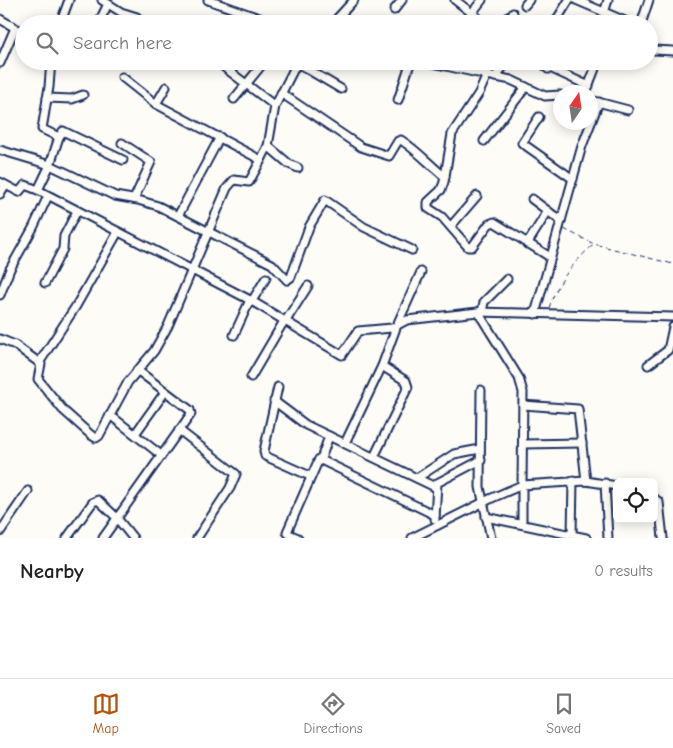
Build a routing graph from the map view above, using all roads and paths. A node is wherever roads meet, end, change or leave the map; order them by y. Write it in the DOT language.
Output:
graph roads {
  1 [pos="69,0"];
  2 [pos="208,0"];
  3 [pos="354,0"];
  4 [pos="402,0"];
  5 [pos="455,0"];
  6 [pos="482,0"];
  7 [pos="570,0"];
  8 [pos="608,0"];
  9 [pos="649,0"];
  10 [pos="105,2"];
  11 [pos="394,10"];
  12 [pos="472,13"];
  13 [pos="604,13"];
  14 [pos="63,15"];
  15 [pos="101,15"];
  16 [pos="133,15"];
  17 [pos="250,15"];
  18 [pos="340,15"];
  19 [pos="475,15"];
  20 [pos="560,15"];
  21 [pos="606,15"];
  22 [pos="645,15"];
  23 [pos="0,19"];
  24 [pos="15,28"];
  25 [pos="658,50"];
  26 [pos="673,51"];
  27 [pos="0,63"];
  28 [pos="50,70"];
  29 [pos="228,70"];
  30 [pos="258,70"];
  31 [pos="294,70"];
  32 [pos="310,70"];
  33 [pos="408,70"];
  34 [pos="474,70"];
  35 [pos="501,70"];
  36 [pos="550,70"];
  37 [pos="594,70"];
  38 [pos="487,75"];
  39 [pos="122,77"];
  40 [pos="495,77"];
  41 [pos="246,84"];
  42 [pos="579,85"];
  43 [pos="589,85"];
  44 [pos="166,87"];
  45 [pos="526,87"];
  46 [pos="340,90"];
  47 [pos="281,94"];
  48 [pos="83,95"];
  49 [pos="553,95"];
  50 [pos="47,98"];
  51 [pos="234,99"];
  52 [pos="398,100"];
  53 [pos="599,102"];
  54 [pos="156,104"];
  55 [pos="275,106"];
  56 [pos="628,110"];
  57 [pos="539,117"];
  58 [pos="59,136"];
  59 [pos="220,137"];
  60 [pos="484,141"];
  61 [pos="122,143"];
  62 [pos="268,146"];
  63 [pos="0,150"];
  64 [pos="123,160"];
  65 [pos="261,160"];
  66 [pos="50,165"];
  67 [pos="298,168"];
  68 [pos="445,177"];
  69 [pos="572,179"];
  70 [pos="2,183"];
  71 [pos="38,190"];
  72 [pos="0,194"];
  73 [pos="48,196"];
  74 [pos="477,196"];
  75 [pos="134,199"];
  76 [pos="532,199"];
  77 [pos="77,211"];
  78 [pos="548,211"];
  79 [pos="178,216"];
  80 [pos="560,223"];
  81 [pos="451,226"];
  82 [pos="208,231"];
  83 [pos="118,232"];
  84 [pos="527,244"];
  85 [pos="594,244"];
  86 [pos="412,250"];
  87 [pos="550,257"];
  88 [pos="673,264"];
  89 [pos="192,270"];
  90 [pos="422,272"];
  91 [pos="266,278"];
  92 [pos="506,279"];
  93 [pos="45,283"];
  94 [pos="308,286"];
  95 [pos="0,295"];
  96 [pos="251,300"];
  97 [pos="480,312"];
  98 [pos="535,314"];
  99 [pos="548,314"];
  100 [pos="673,317"];
  101 [pos="284,322"];
  102 [pos="397,325"];
  103 [pos="673,327"];
  104 [pos="234,335"];
  105 [pos="0,338"];
  106 [pos="39,363"];
  107 [pos="648,365"];
  108 [pos="382,366"];
  109 [pos="137,370"];
  110 [pos="251,377"];
  111 [pos="278,387"];
  112 [pos="480,390"];
  113 [pos="165,392"];
  114 [pos="274,401"];
  115 [pos="523,405"];
  116 [pos="110,415"];
  117 [pos="179,430"];
  118 [pos="135,434"];
  119 [pos="329,436"];
  120 [pos="344,443"];
  121 [pos="582,443"];
  122 [pos="522,444"];
  123 [pos="480,449"];
  124 [pos="161,455"];
  125 [pos="374,458"];
  126 [pos="321,459"];
  127 [pos="480,460"];
  128 [pos="310,476"];
  129 [pos="417,478"];
  130 [pos="572,481"];
  131 [pos="586,481"];
  132 [pos="605,484"];
  133 [pos="522,485"];
  134 [pos="613,485"];
  135 [pos="435,487"];
  136 [pos="28,491"];
  137 [pos="658,501"];
  138 [pos="483,502"];
  139 [pos="435,515"];
  140 [pos="116,517"];
  141 [pos="486,517"];
  142 [pos="522,524"];
  143 [pos="435,526"];
  144 [pos="0,532"];
  145 [pos="572,535"];
  146 [pos="67,538"];
  147 [pos="103,538"];
  148 [pos="133,538"];
  149 [pos="197,538"];
  150 [pos="298,538"];
  151 [pos="412,538"];
  152 [pos="491,538"];
  153 [pos="586,538"];
  154 [pos="608,538"];
  155 [pos="663,538"];
  1 -- 14 [label="street"];
  2 -- 17 [label="street"];
  3 -- 18 [label="street"];
  4 -- 11 [label="street"];
  5 -- 12 [label="street"];
  6 -- 12 [label="street"];
  7 -- 13 [label="street"];
  7 -- 20 [label="street"];
  8 -- 13 [label="street"];
  9 -- 22 [label="street"];
  10 -- 15 [label="street"];
  10 -- 16 [label="street"];
  12 -- 19 [label="street"];
  13 -- 21 [label="street"];
  23 -- 24 [label="street"];
  24 -- 27 [label="street"];
  25 -- 26 [label="street"];
  28 -- 50 [label="street"];
  29 -- 41 [label="street"];
  30 -- 41 [label="street"];
  31 -- 47 [label="street"];
  32 -- 46 [label="street"];
  33 -- 52 [label="street"];
  34 -- 38 [label="street"];
  35 -- 40 [label="street"];
  36 -- 42 [label="street"];
  37 -- 43 [label="street"];
  38 -- 40 [label="street"];
  38 -- 68 [label="street"];
  39 -- 54 [label="street"];
  40 -- 45 [label="street"];
  41 -- 51 [label="street"];
  41 -- 55 [label="street"];
  44 -- 54 [label="street"];
  45 -- 49 [label="street"];
  45 -- 60 [label="street"];
  47 -- 55 [label="street"];
  47 -- 68 [label="street"];
  48 -- 50 [label="street"];
  50 -- 58 [label="street"];
  53 -- 56 [label="street"];
  53 -- 69 [label="street"];
  54 -- 59 [label="street"];
  55 -- 62 [label="street"];
  57 -- 69 [label="street"];
  58 -- 64 [label="street"];
  58 -- 66 [label="street"];
  59 -- 65 [label="street"];
  59 -- 79 [label="street"];
  61 -- 75 [label="street"];
  62 -- 65 [label="street"];
  62 -- 67 [label="street"];
  63 -- 66 [label="street"];
  65 -- 82 [label="street"];
  66 -- 71 [label="street"];
  66 -- 75 [label="street"];
  68 -- 81 [label="street"];
  69 -- 80 [label="street"];
  70 -- 71 [label="street"];
  70 -- 72 [label="street"];
  71 -- 73 [label="street"];
  73 -- 77 [label="street"];
  73 -- 95 [label="street"];
  74 -- 81 [label="street"];
  75 -- 79 [label="street"];
  76 -- 78 [label="street"];
  77 -- 83 [label="street"];
  77 -- 93 [label="street"];
  78 -- 80 [label="street"];
  78 -- 84 [label="street"];
  79 -- 82 [label="street"];
  80 -- 85 [label="path"];
  80 -- 87 [label="street"];
  81 -- 84 [label="street"];
  82 -- 86 [label="street"];
  82 -- 89 [label="street"];
  83 -- 89 [label="street"];
  83 -- 106 [label="street"];
  84 -- 87 [label="street"];
  85 -- 88 [label="path"];
  85 -- 99 [label="path"];
  87 -- 98 [label="street"];
  89 -- 96 [label="street"];
  89 -- 109 [label="street"];
  90 -- 102 [label="street"];
  91 -- 96 [label="street"];
  92 -- 97 [label="street"];
  94 -- 101 [label="street"];
  96 -- 101 [label="street"];
  96 -- 104 [label="street"];
  97 -- 98 [label="street"];
  97 -- 102 [label="street"];
  97 -- 115 [label="street"];
  98 -- 99 [label="street"];
  99 -- 100 [label="street"];
  101 -- 102 [label="street"];
  101 -- 110 [label="street"];
  102 -- 108 [label="street"];
  103 -- 107 [label="street"];
  105 -- 106 [label="street"];
  106 -- 116 [label="street"];
  108 -- 120 [label="street"];
  108 -- 125 [label="street"];
  109 -- 113 [label="street"];
  109 -- 116 [label="street"];
  111 -- 114 [label="street"];
  112 -- 123 [label="street"];
  113 -- 117 [label="street"];
  113 -- 118 [label="street"];
  114 -- 119 [label="street"];
  114 -- 128 [label="street"];
  115 -- 121 [label="street"];
  115 -- 122 [label="street"];
  116 -- 118 [label="street"];
  117 -- 124 [label="street"];
  117 -- 149 [label="street"];
  118 -- 124 [label="street"];
  119 -- 120 [label="street"];
  119 -- 126 [label="street"];
  120 -- 125 [label="street"];
  121 -- 122 [label="street"];
  121 -- 131 [label="street"];
  122 -- 133 [label="street"];
  123 -- 127 [label="street"];
  123 -- 129 [label="street"];
  124 -- 140 [label="street"];
  125 -- 129 [label="street"];
  126 -- 128 [label="street"];
  126 -- 139 [label="street"];
  127 -- 135 [label="street"];
  127 -- 138 [label="street"];
  128 -- 150 [label="street"];
  129 -- 135 [label="street"];
  130 -- 131 [label="street"];
  130 -- 133 [label="street"];
  130 -- 145 [label="street"];
  131 -- 132 [label="street"];
  132 -- 134 [label="street"];
  132 -- 154 [label="street"];
  133 -- 138 [label="street"];
  133 -- 142 [label="street"];
  135 -- 139 [label="street"];
  136 -- 144 [label="street"];
  137 -- 155 [label="street"];
  138 -- 141 [label="street"];
  138 -- 143 [label="street"];
  139 -- 143 [label="street"];
  140 -- 146 [label="street"];
  140 -- 147 [label="street"];
  140 -- 148 [label="street"];
  141 -- 142 [label="street"];
  141 -- 152 [label="street"];
  142 -- 145 [label="street"];
  143 -- 151 [label="street"];
  145 -- 153 [label="street"];
}
